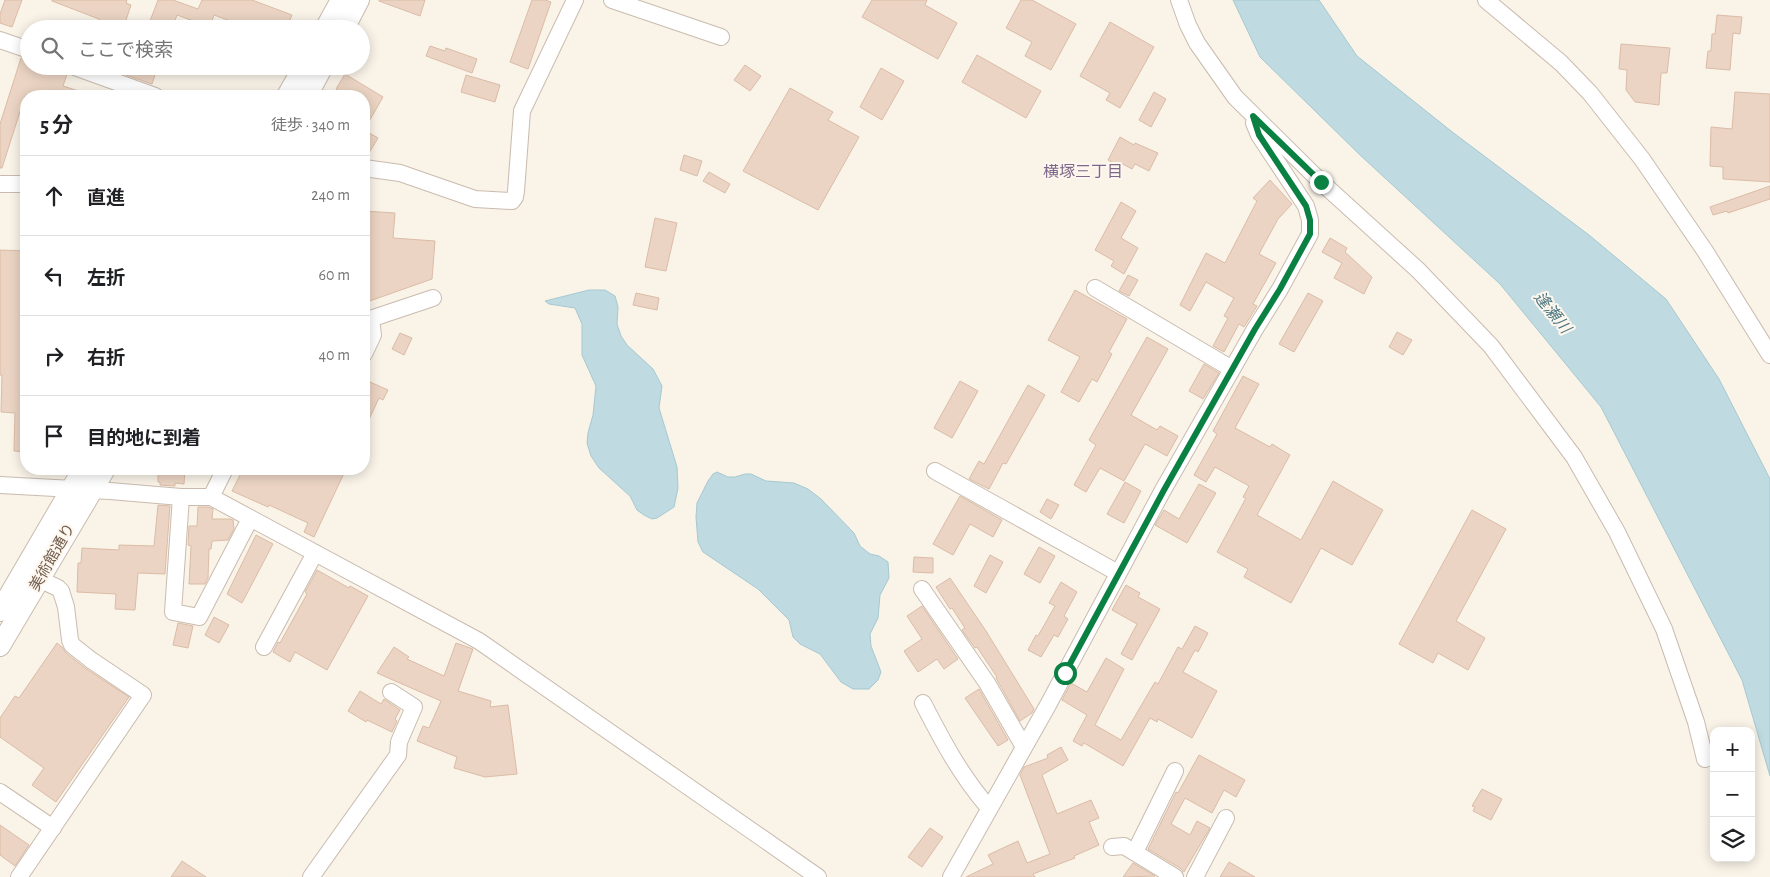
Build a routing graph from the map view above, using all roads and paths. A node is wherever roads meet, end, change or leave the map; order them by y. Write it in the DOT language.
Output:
graph roads {
  1 [pos="341,0"];
  2 [pos="359,0"];
  3 [pos="575,0"];
  4 [pos="612,0"];
  5 [pos="1179,0"];
  6 [pos="1486,0"];
  7 [pos="330,20"];
  8 [pos="349,20"];
  9 [pos="721,38"];
  10 [pos="0,40"];
  11 [pos="20,47"];
  12 [pos="97,75"];
  13 [pos="299,75"];
  14 [pos="318,75"];
  15 [pos="138,90"];
  16 [pos="291,90"];
  17 [pos="310,90"];
  18 [pos="1253,116"];
  19 [pos="370,169"];
  20 [pos="0,184"];
  21 [pos="20,184"];
  22 [pos="1095,288"];
  23 [pos="433,298"];
  24 [pos="370,319"];
  25 [pos="370,326"];
  26 [pos="370,343"];
  27 [pos="1770,355"];
  28 [pos="1232,369"];
  29 [pos="935,471"];
  30 [pos="80,475"];
  31 [pos="101,475"];
  32 [pos="222,475"];
  33 [pos="0,484"];
  34 [pos="72,489"];
  35 [pos="93,490"];
  36 [pos="181,497"];
  37 [pos="211,497"];
  38 [pos="250,519"];
  39 [pos="315,553"];
  40 [pos="1118,573"];
  41 [pos="39,580"];
  42 [pos="922,589"];
  43 [pos="0,611"];
  44 [pos="0,646"];
  45 [pos="264,647"];
  46 [pos="391,692"];
  47 [pos="923,702"];
  48 [pos="1024,747"];
  49 [pos="1705,758"];
  50 [pos="1176,771"];
  51 [pos="0,792"];
  52 [pos="989,808"];
  53 [pos="1226,818"];
  54 [pos="53,828"];
  55 [pos="1112,847"];
  56 [pos="1135,852"];
  57 [pos="19,877"];
  58 [pos="311,877"];
  59 [pos="818,877"];
  60 [pos="951,877"];
  61 [pos="1175,877"];
  62 [pos="1195,877"];
  1 -- 7 [label="street"];
  2 -- 8 [label="street"];
  3 -- 19 [label="street"];
  4 -- 9 [label="street"];
  5 -- 18 [label="street"];
  6 -- 27 [label="street"];
  10 -- 11 [label="street"];
  12 -- 15 [label="street"];
  13 -- 16 [label="street"];
  14 -- 17 [label="street"];
  18 -- 28 [label="street"];
  18 -- 49 [label="street"];
  20 -- 21 [label="street"];
  22 -- 28 [label="street"];
  23 -- 24 [label="street"];
  25 -- 26 [label="street"];
  28 -- 40 [label="street"];
  29 -- 40 [label="street"];
  30 -- 34 [label="street, 美術館通り"];
  31 -- 35 [label="street, 美術館通り"];
  32 -- 37 [label="street"];
  33 -- 34 [label="street"];
  34 -- 35 [label="street"];
  34 -- 43 [label="street, 美術館通り"];
  35 -- 36 [label="street"];
  35 -- 41 [label="street, 美術館通り"];
  36 -- 37 [label="street"];
  36 -- 38 [label="street"];
  37 -- 38 [label="street"];
  38 -- 39 [label="street"];
  39 -- 45 [label="street"];
  39 -- 59 [label="street"];
  40 -- 48 [label="street"];
  41 -- 44 [label="street, 美術館通り"];
  41 -- 54 [label="street"];
  42 -- 48 [label="street"];
  46 -- 58 [label="street"];
  47 -- 52 [label="street"];
  48 -- 52 [label="street"];
  50 -- 56 [label="street"];
  51 -- 54 [label="street"];
  52 -- 60 [label="street"];
  53 -- 62 [label="street"];
  54 -- 57 [label="street"];
  55 -- 56 [label="street"];
  56 -- 61 [label="street"];
}
